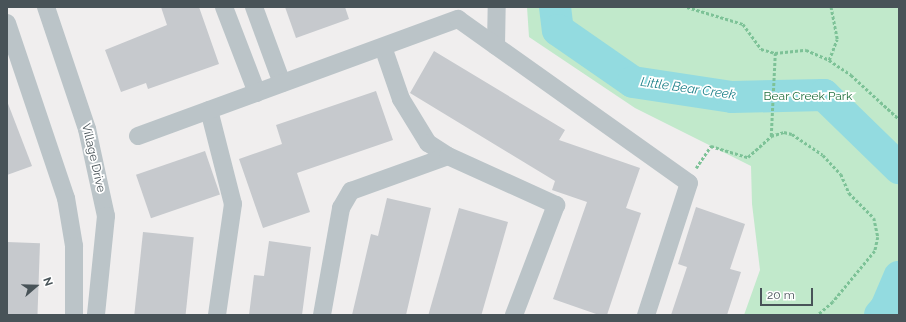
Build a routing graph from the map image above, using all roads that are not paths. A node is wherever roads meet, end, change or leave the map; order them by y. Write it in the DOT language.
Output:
graph roads {
  1 [pos="46,7"];
  2 [pos="224,7"];
  3 [pos="254,7"];
  4 [pos="498,7"];
  5 [pos="7,23"];
  6 [pos="383,46"];
  7 [pos="496,46"];
  8 [pos="282,83"];
  9 [pos="257,93"];
  10 [pos="209,110"];
  11 [pos="138,136"];
  12 [pos="448,156"];
  13 [pos="74,315"];
  14 [pos="96,315"];
  15 [pos="217,315"];
  16 [pos="322,315"];
  17 [pos="514,315"];
  18 [pos="646,315"];
  1 -- 14 [label="street, Village Drive"];
  2 -- 9 [label="street"];
  3 -- 8 [label="street"];
  4 -- 7 [label="street"];
  5 -- 13 [label="street"];
  6 -- 7 [label="street"];
  6 -- 8 [label="street"];
  6 -- 12 [label="street"];
  7 -- 18 [label="street"];
  8 -- 9 [label="street"];
  9 -- 10 [label="street"];
  10 -- 11 [label="street"];
  10 -- 15 [label="street"];
  12 -- 16 [label="street"];
  12 -- 17 [label="street"];
}
